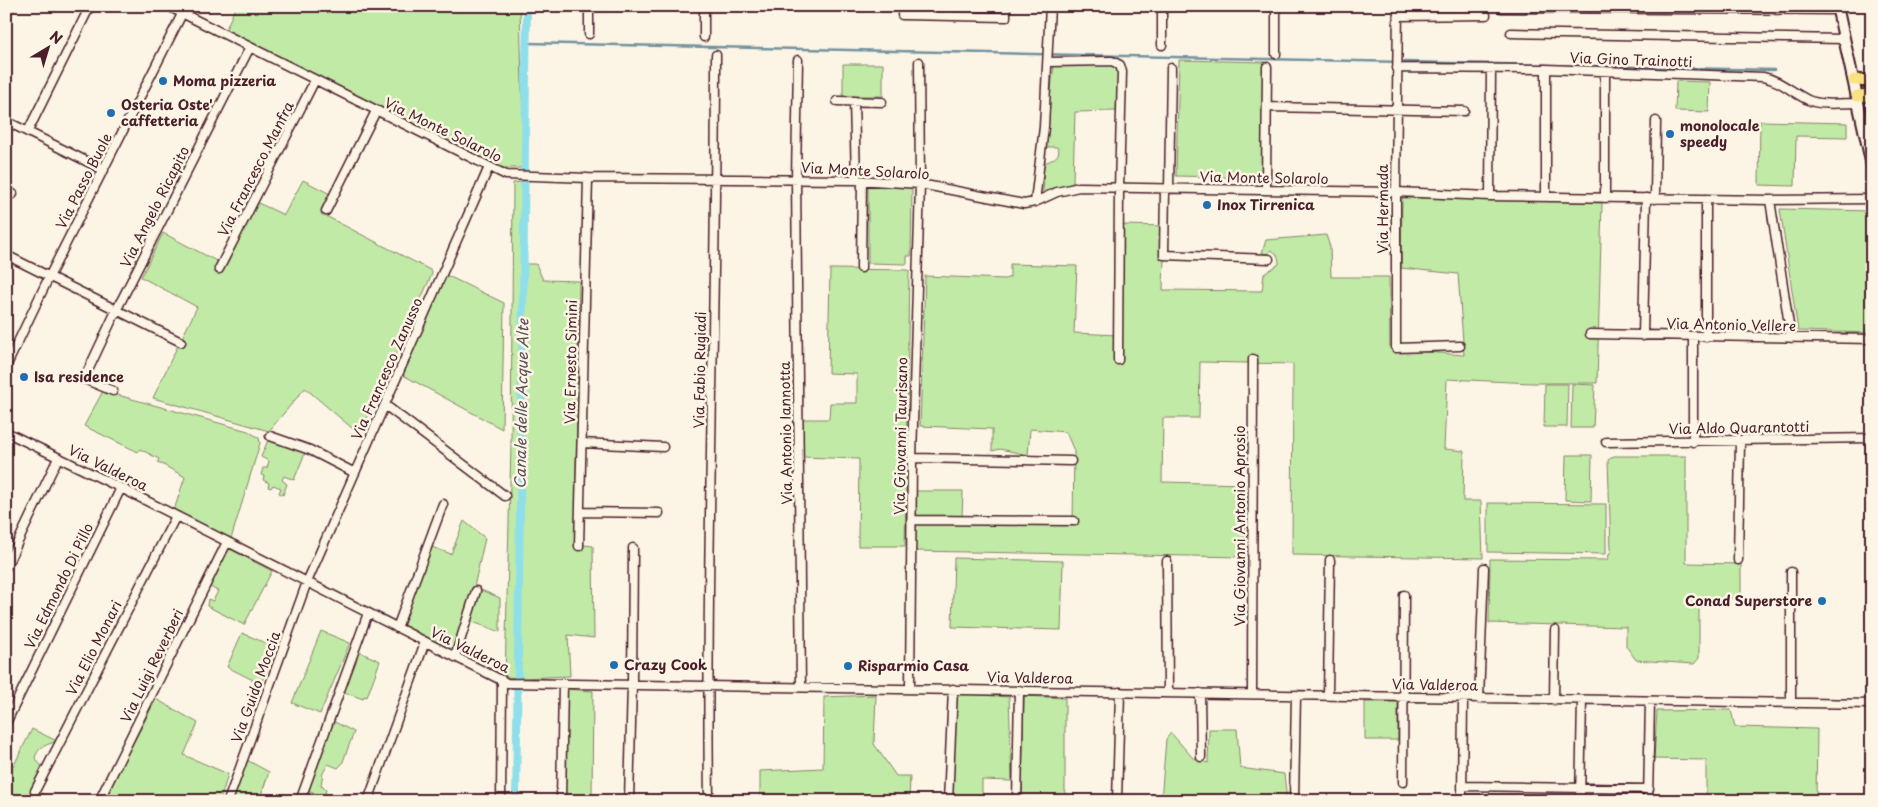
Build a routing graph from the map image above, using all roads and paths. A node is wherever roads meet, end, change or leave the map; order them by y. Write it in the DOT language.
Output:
graph roads {
  1 [pos="10,6"];
  2 [pos="90,6"];
  3 [pos="168,6"];
  4 [pos="589,6"];
  5 [pos="704,6"];
  6 [pos="866,6"];
  7 [pos="1006,6"];
  8 [pos="1050,6"];
  9 [pos="1162,6"];
  10 [pos="1276,6"];
  11 [pos="1398,6"];
  12 [pos="897,7"];
  13 [pos="1501,8"];
  14 [pos="1837,8"];
  15 [pos="184,10"];
  16 [pos="6,14"];
  17 [pos="902,15"];
  18 [pos="1486,15"];
  19 [pos="1398,16"];
  20 [pos="1511,33"];
  21 [pos="589,34"];
  22 [pos="704,37"];
  23 [pos="1844,39"];
  24 [pos="1162,45"];
  25 [pos="250,47"];
  26 [pos="1276,54"];
  27 [pos="716,55"];
  28 [pos="798,60"];
  29 [pos="919,62"];
  30 [pos="1048,62"];
  31 [pos="1267,67"];
  32 [pos="1397,67"];
  33 [pos="1171,68"];
  34 [pos="1491,68"];
  35 [pos="1546,70"];
  36 [pos="1605,71"];
  37 [pos="315,80"];
  38 [pos="1854,80"];
  39 [pos="1872,81"];
  40 [pos="1872,95"];
  41 [pos="1858,99"];
  42 [pos="838,101"];
  43 [pos="854,101"];
  44 [pos="882,102"];
  45 [pos="1267,107"];
  46 [pos="1397,110"];
  47 [pos="376,111"];
  48 [pos="1464,111"];
  49 [pos="6,121"];
  50 [pos="1656,121"];
  51 [pos="28,131"];
  52 [pos="1872,166"];
  53 [pos="489,167"];
  54 [pos="104,170"];
  55 [pos="588,178"];
  56 [pos="716,179"];
  57 [pos="796,179"];
  58 [pos="859,180"];
  59 [pos="920,184"];
  60 [pos="1119,189"];
  61 [pos="1167,189"];
  62 [pos="1266,190"];
  63 [pos="1396,192"];
  64 [pos="1490,196"];
  65 [pos="1546,196"];
  66 [pos="1605,198"];
  67 [pos="1646,198"];
  68 [pos="1655,199"];
  69 [pos="1706,199"];
  70 [pos="1872,199"];
  71 [pos="1770,200"];
  72 [pos="1035,202"];
  73 [pos="326,211"];
  74 [pos="6,255"];
  75 [pos="1269,259"];
  76 [pos="861,268"];
  77 [pos="220,269"];
  78 [pos="49,277"];
  79 [pos="116,311"];
  80 [pos="1590,334"];
  81 [pos="1643,336"];
  82 [pos="1693,336"];
  83 [pos="1706,337"];
  84 [pos="1791,338"];
  85 [pos="1872,339"];
  86 [pos="181,342"];
  87 [pos="1460,346"];
  88 [pos="10,350"];
  89 [pos="1253,359"];
  90 [pos="1118,360"];
  91 [pos="6,367"];
  92 [pos="113,391"];
  93 [pos="385,405"];
  94 [pos="6,432"];
  95 [pos="270,436"];
  96 [pos="1872,438"];
  97 [pos="1606,442"];
  98 [pos="1693,442"];
  99 [pos="1740,442"];
  100 [pos="582,443"];
  101 [pos="663,447"];
  102 [pos="58,458"];
  103 [pos="912,458"];
  104 [pos="1071,461"];
  105 [pos="355,473"];
  106 [pos="121,488"];
  107 [pos="505,496"];
  108 [pos="443,504"];
  109 [pos="580,512"];
  110 [pos="659,514"];
  111 [pos="176,516"];
  112 [pos="912,520"];
  113 [pos="1074,521"];
  114 [pos="227,542"];
  115 [pos="579,546"];
  116 [pos="633,548"];
  117 [pos="1167,560"];
  118 [pos="1330,560"];
  119 [pos="1738,560"];
  120 [pos="6,567"];
  121 [pos="1484,568"];
  122 [pos="1791,572"];
  123 [pos="307,582"];
  124 [pos="476,591"];
  125 [pos="1404,595"];
  126 [pos="368,613"];
  127 [pos="397,628"];
  128 [pos="1555,630"];
  129 [pos="425,642"];
  130 [pos="456,657"];
  131 [pos="504,682"];
  132 [pos="563,683"];
  133 [pos="632,684"];
  134 [pos="707,686"];
  135 [pos="801,687"];
  136 [pos="910,689"];
  137 [pos="953,689"];
  138 [pos="1019,690"];
  139 [pos="1120,692"];
  140 [pos="1168,693"];
  141 [pos="1200,693"];
  142 [pos="1252,694"];
  143 [pos="1296,695"];
  144 [pos="1328,695"];
  145 [pos="1403,697"];
  146 [pos="1463,698"];
  147 [pos="1479,699"];
  148 [pos="1554,700"];
  149 [pos="1582,700"];
  150 [pos="1650,701"];
  151 [pos="1790,703"];
  152 [pos="1872,704"];
  153 [pos="6,722"];
  154 [pos="1201,757"];
  155 [pos="1403,782"];
  156 [pos="1462,786"];
  157 [pos="1580,788"];
  158 [pos="1649,789"];
  159 [pos="35,791"];
  160 [pos="369,799"];
  161 [pos="99,801"];
  162 [pos="228,801"];
  163 [pos="300,801"];
  164 [pos="377,801"];
  165 [pos="500,801"];
  166 [pos="561,801"];
  167 [pos="629,801"];
  168 [pos="709,801"];
  169 [pos="948,801"];
  170 [pos="1017,801"];
  171 [pos="1117,801"];
  172 [pos="1294,801"];
  173 [pos="1462,801"];
  174 [pos="1524,801"];
  175 [pos="1580,801"];
  176 [pos="1648,801"];
  1 -- 16 [label="street"];
  2 -- 51 [label="street"];
  3 -- 15 [label="street, Via Monte Solarolo"];
  4 -- 21 [label="street"];
  5 -- 22 [label="street"];
  6 -- 12 [label="street"];
  7 -- 17 [label="street"];
  8 -- 30 [label="street"];
  9 -- 24 [label="street"];
  10 -- 26 [label="street"];
  11 -- 19 [label="street, Via Hermada"];
  13 -- 14 [label="street"];
  14 -- 23 [label="street"];
  15 -- 25 [label="street, Via Monte Solarolo"];
  15 -- 54 [label="street, Via Passo Buole"];
  18 -- 19 [label="street"];
  19 -- 32 [label="street, Via Hermada"];
  20 -- 23 [label="street"];
  23 -- 38 [label="street"];
  25 -- 37 [label="street, Via Monte Solarolo"];
  25 -- 79 [label="street, Via Angelo Ricapito"];
  27 -- 56 [label="street, Via Fabio Rugiadi"];
  28 -- 57 [label="street, Via Antonio Iannotta"];
  29 -- 59 [label="street, Via Giovanni Taurisano"];
  30 -- 60 [label="street"];
  30 -- 72 [label="street"];
  31 -- 45 [label="street"];
  32 -- 34 [label="street, Via Gino Trainotti"];
  32 -- 46 [label="street, Via Hermada"];
  33 -- 61 [label="street"];
  34 -- 35 [label="street, Via Gino Trainotti"];
  34 -- 64 [label="street"];
  35 -- 36 [label="street, Via Gino Trainotti"];
  35 -- 65 [label="street"];
  36 -- 41 [label="street, Via Gino Trainotti"];
  36 -- 66 [label="street"];
  37 -- 47 [label="street, Via Monte Solarolo"];
  37 -- 77 [label="street, Via Francesco Manfra"];
  38 -- 39 [label="main road"];
  38 -- 41 [label="street"];
  40 -- 41 [label="main road"];
  41 -- 52 [label="street"];
  42 -- 43 [label="street"];
  43 -- 44 [label="street"];
  43 -- 58 [label="street"];
  45 -- 46 [label="street"];
  45 -- 62 [label="street"];
  46 -- 48 [label="street"];
  46 -- 63 [label="street, Via Hermada"];
  47 -- 53 [label="street, Via Monte Solarolo"];
  47 -- 73 [label="street"];
  49 -- 51 [label="street"];
  50 -- 68 [label="street"];
  51 -- 54 [label="street"];
  53 -- 55 [label="street, Via Monte Solarolo"];
  53 -- 93 [label="street, Via Francesco Zanusso"];
  54 -- 78 [label="street, Via Passo Buole"];
  55 -- 56 [label="street, Via Monte Solarolo"];
  55 -- 100 [label="street, Via Ernesto Simini"];
  56 -- 57 [label="street, Via Monte Solarolo"];
  56 -- 134 [label="street, Via Fabio Rugiadi"];
  57 -- 58 [label="street, Via Monte Solarolo"];
  57 -- 135 [label="street, Via Antonio Iannotta"];
  58 -- 59 [label="street, Via Monte Solarolo"];
  58 -- 76 [label="street"];
  59 -- 72 [label="street, Via Monte Solarolo"];
  59 -- 103 [label="street, Via Giovanni Taurisano"];
  60 -- 61 [label="street, Via Monte Solarolo"];
  60 -- 72 [label="street, Via Monte Solarolo"];
  60 -- 90 [label="street"];
  61 -- 62 [label="street, Via Monte Solarolo"];
  61 -- 75 [label="street"];
  62 -- 63 [label="street, Via Monte Solarolo"];
  63 -- 64 [label="street, Via Monte Solarolo"];
  63 -- 87 [label="street, Via Hermada"];
  64 -- 65 [label="street, Via Monte Solarolo"];
  65 -- 66 [label="street, Via Monte Solarolo"];
  66 -- 67 [label="street, Via Monte Solarolo"];
  67 -- 68 [label="street, Via Monte Solarolo"];
  67 -- 81 [label="street"];
  68 -- 69 [label="street, Via Monte Solarolo"];
  69 -- 71 [label="street, Via Monte Solarolo"];
  69 -- 83 [label="street"];
  70 -- 71 [label="street, Via Monte Solarolo"];
  71 -- 84 [label="street"];
  74 -- 78 [label="street"];
  78 -- 79 [label="street"];
  78 -- 88 [label="street, Via Passo Buole"];
  79 -- 86 [label="street"];
  79 -- 92 [label="street, Via Angelo Ricapito"];
  80 -- 81 [label="street, Via Antonio Vellere"];
  81 -- 82 [label="street, Via Antonio Vellere"];
  82 -- 83 [label="street, Via Antonio Vellere"];
  82 -- 98 [label="street"];
  83 -- 84 [label="street, Via Antonio Vellere"];
  84 -- 85 [label="street, Via Antonio Vellere"];
  88 -- 91 [label="street, Via Passo Buole"];
  89 -- 142 [label="street, Via Giovanni Antonio Aprosio"];
  93 -- 105 [label="street, Via Francesco Zanusso"];
  93 -- 107 [label="street"];
  94 -- 102 [label="street, Via Valderoa"];
  95 -- 105 [label="street"];
  96 -- 99 [label="street, Via Aldo Quarantotti"];
  97 -- 98 [label="street, Via Aldo Quarantotti"];
  98 -- 99 [label="street, Via Aldo Quarantotti"];
  99 -- 119 [label="street"];
  100 -- 101 [label="street"];
  100 -- 109 [label="street, Via Ernesto Simini"];
  102 -- 106 [label="street, Via Valderoa"];
  102 -- 120 [label="street"];
  103 -- 104 [label="street"];
  103 -- 112 [label="street, Via Giovanni Taurisano"];
  105 -- 123 [label="street, Via Francesco Zanusso"];
  106 -- 111 [label="street, Via Valderoa"];
  106 -- 153 [label="street, Via Edmondo Di Pillo"];
  108 -- 127 [label="street"];
  109 -- 110 [label="street"];
  109 -- 115 [label="street, Via Ernesto Simini"];
  111 -- 114 [label="street, Via Valderoa"];
  111 -- 159 [label="street, Via Elio Monari"];
  112 -- 113 [label="street"];
  112 -- 136 [label="street, Via Giovanni Taurisano"];
  114 -- 123 [label="street, Via Valderoa"];
  114 -- 161 [label="street, Via Luigi Reverberi"];
  116 -- 133 [label="street"];
  117 -- 140 [label="street"];
  118 -- 144 [label="street"];
  121 -- 147 [label="street"];
  122 -- 151 [label="street"];
  123 -- 126 [label="street, Via Valderoa"];
  123 -- 162 [label="street, Via Guido Moccia"];
  124 -- 130 [label="street"];
  125 -- 145 [label="street"];
  126 -- 127 [label="street, Via Valderoa"];
  126 -- 163 [label="street"];
  127 -- 129 [label="street, Via Valderoa"];
  128 -- 148 [label="street"];
  129 -- 130 [label="street, Via Valderoa"];
  129 -- 160 [label="street"];
  130 -- 131 [label="street, Via Valderoa"];
  131 -- 132 [label="street, Via Valderoa"];
  131 -- 165 [label="street"];
  132 -- 133 [label="street, Via Valderoa"];
  132 -- 166 [label="street"];
  133 -- 134 [label="street, Via Valderoa"];
  133 -- 167 [label="street"];
  134 -- 135 [label="street, Via Valderoa"];
  134 -- 168 [label="street, Via Fabio Rugiadi"];
  135 -- 136 [label="street, Via Valderoa"];
  136 -- 137 [label="street, Via Valderoa"];
  137 -- 138 [label="street, Via Valderoa"];
  137 -- 169 [label="street"];
  138 -- 139 [label="street, Via Valderoa"];
  138 -- 170 [label="street"];
  139 -- 140 [label="street, Via Valderoa"];
  139 -- 171 [label="street"];
  140 -- 141 [label="street, Via Valderoa"];
  141 -- 142 [label="street, Via Valderoa"];
  141 -- 154 [label="street"];
  142 -- 143 [label="street, Via Valderoa"];
  143 -- 144 [label="street, Via Valderoa"];
  143 -- 172 [label="street"];
  144 -- 145 [label="street, Via Valderoa"];
  145 -- 146 [label="street, Via Valderoa"];
  145 -- 155 [label="street"];
  146 -- 147 [label="street, Via Valderoa"];
  146 -- 156 [label="street"];
  147 -- 148 [label="street, Via Valderoa"];
  148 -- 149 [label="street, Via Valderoa"];
  149 -- 150 [label="street, Via Valderoa"];
  149 -- 157 [label="street"];
  150 -- 151 [label="street, Via Valderoa"];
  150 -- 158 [label="street"];
  151 -- 152 [label="street, Via Valderoa"];
  156 -- 157 [label="street"];
  156 -- 173 [label="street"];
  157 -- 158 [label="street"];
  157 -- 175 [label="street"];
  158 -- 176 [label="street"];
  160 -- 164 [label="street"];
  173 -- 174 [label="street"];
}
